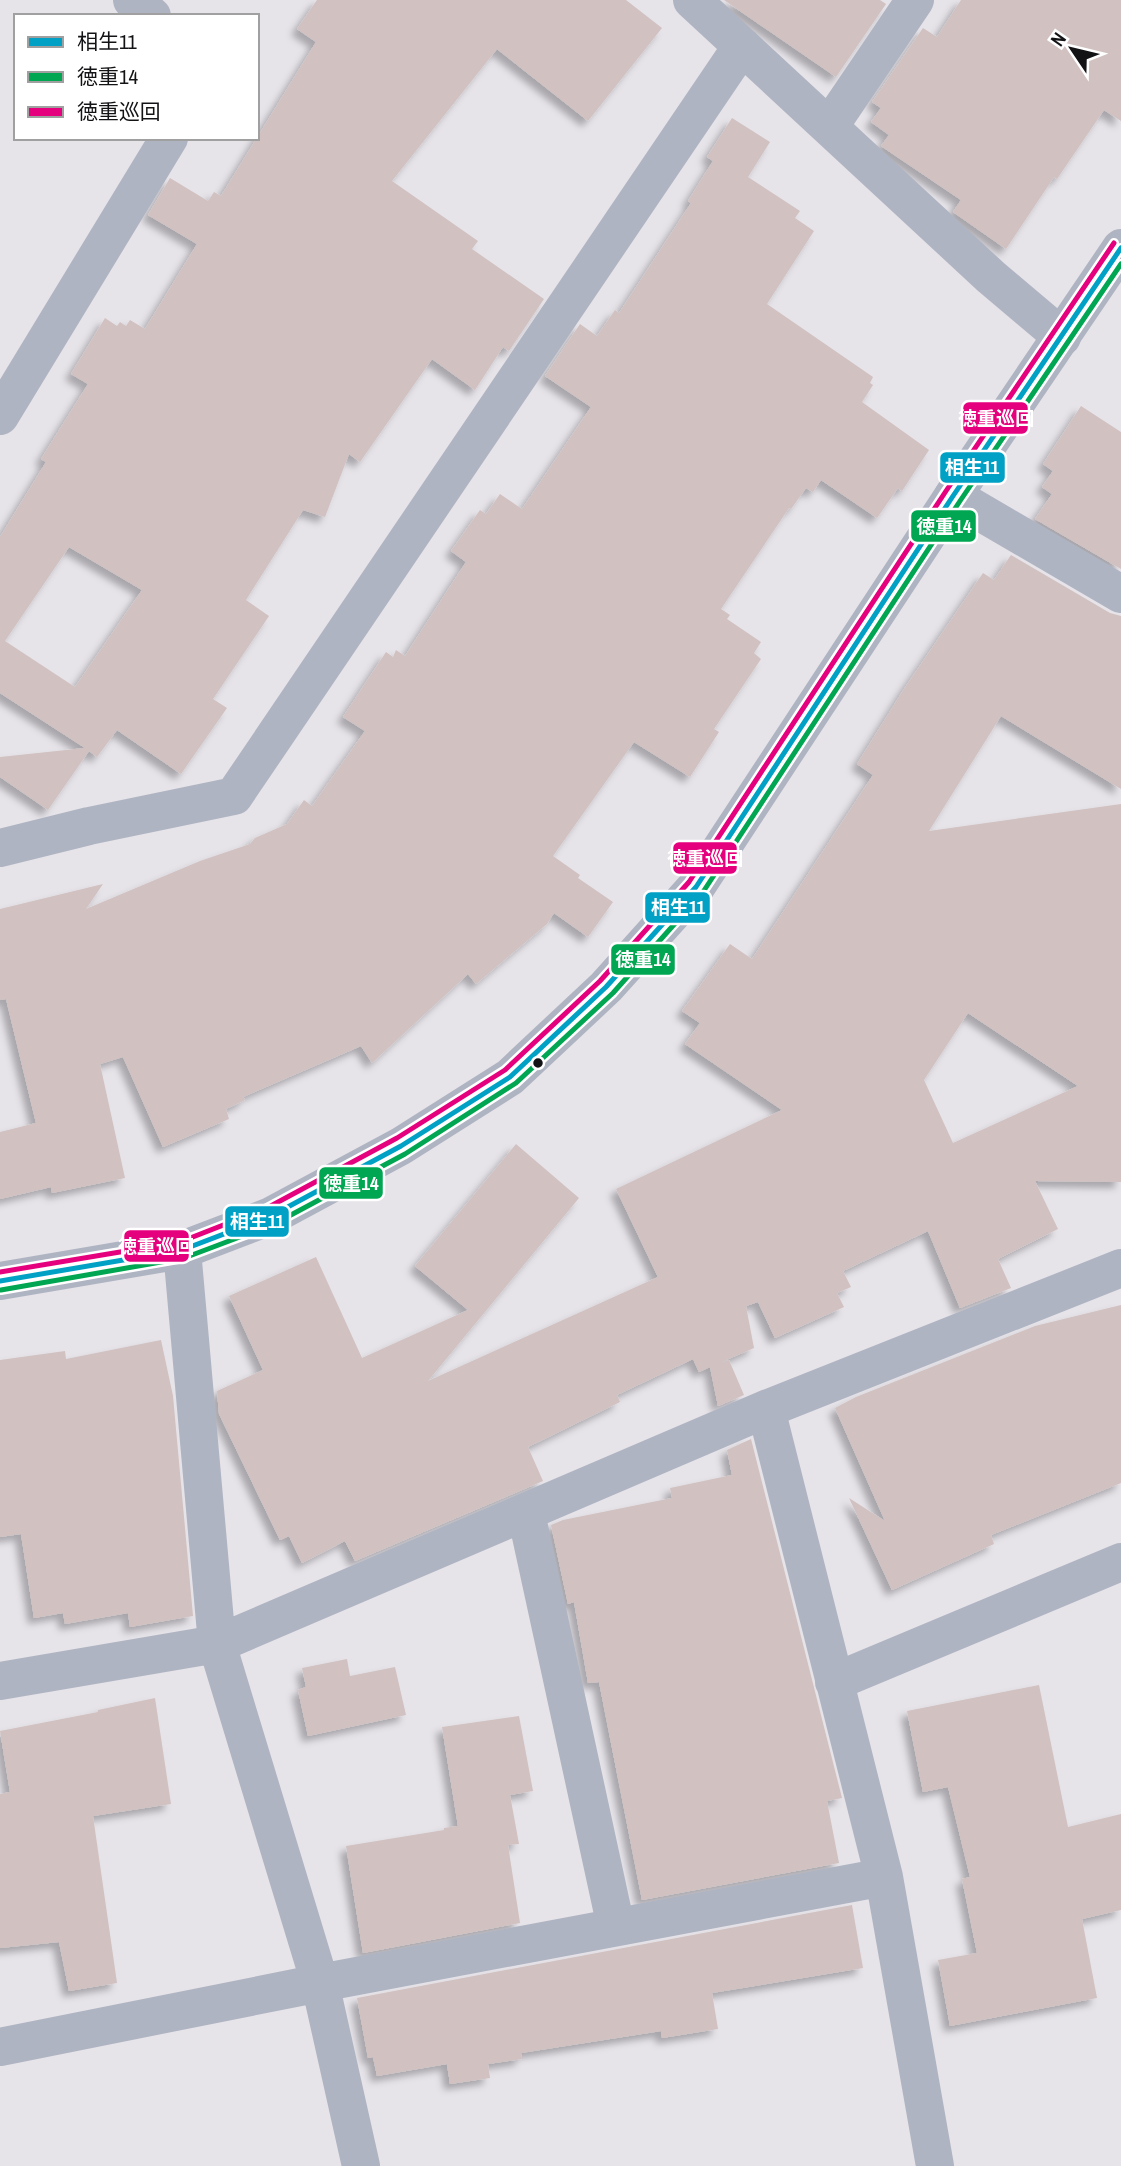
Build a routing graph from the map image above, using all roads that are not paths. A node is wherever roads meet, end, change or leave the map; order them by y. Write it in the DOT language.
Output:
graph roads {
  1 [pos="132,0"];
  2 [pos="692,0"];
  3 [pos="915,0"];
  4 [pos="150,14"];
  5 [pos="742,46"];
  6 [pos="829,127"];
  7 [pos="168,140"];
  8 [pos="1121,248"];
  9 [pos="1062,337"];
  10 [pos="0,416"];
  11 [pos="953,496"];
  12 [pos="1121,594"];
  13 [pos="0,848"];
  14 [pos="182,1250"];
  15 [pos="1121,1268"];
  16 [pos="0,1281"];
  17 [pos="766,1409"];
  18 [pos="526,1513"];
  19 [pos="1121,1562"];
  20 [pos="217,1644"];
  21 [pos="0,1681"];
  22 [pos="834,1682"];
  23 [pos="884,1877"];
  24 [pos="615,1927"];
  25 [pos="320,1983"];
  26 [pos="0,2047"];
  27 [pos="361,2166"];
  28 [pos="935,2166"];
  1 -- 4 [label="street"];
  2 -- 5 [label="street"];
  3 -- 6 [label="street"];
  5 -- 6 [label="street"];
  5 -- 13 [label="street"];
  6 -- 9 [label="street"];
  7 -- 10 [label="street"];
  8 -- 9 [label="street"];
  9 -- 11 [label="street"];
  11 -- 12 [label="street"];
  11 -- 14 [label="street"];
  14 -- 16 [label="street"];
  14 -- 20 [label="street"];
  15 -- 17 [label="street"];
  17 -- 18 [label="street"];
  17 -- 22 [label="street"];
  18 -- 20 [label="street"];
  18 -- 24 [label="street"];
  19 -- 22 [label="street"];
  20 -- 21 [label="street"];
  20 -- 25 [label="street"];
  22 -- 23 [label="street"];
  23 -- 24 [label="street"];
  23 -- 28 [label="street"];
  24 -- 25 [label="street"];
  25 -- 26 [label="street"];
  25 -- 27 [label="street"];
}
